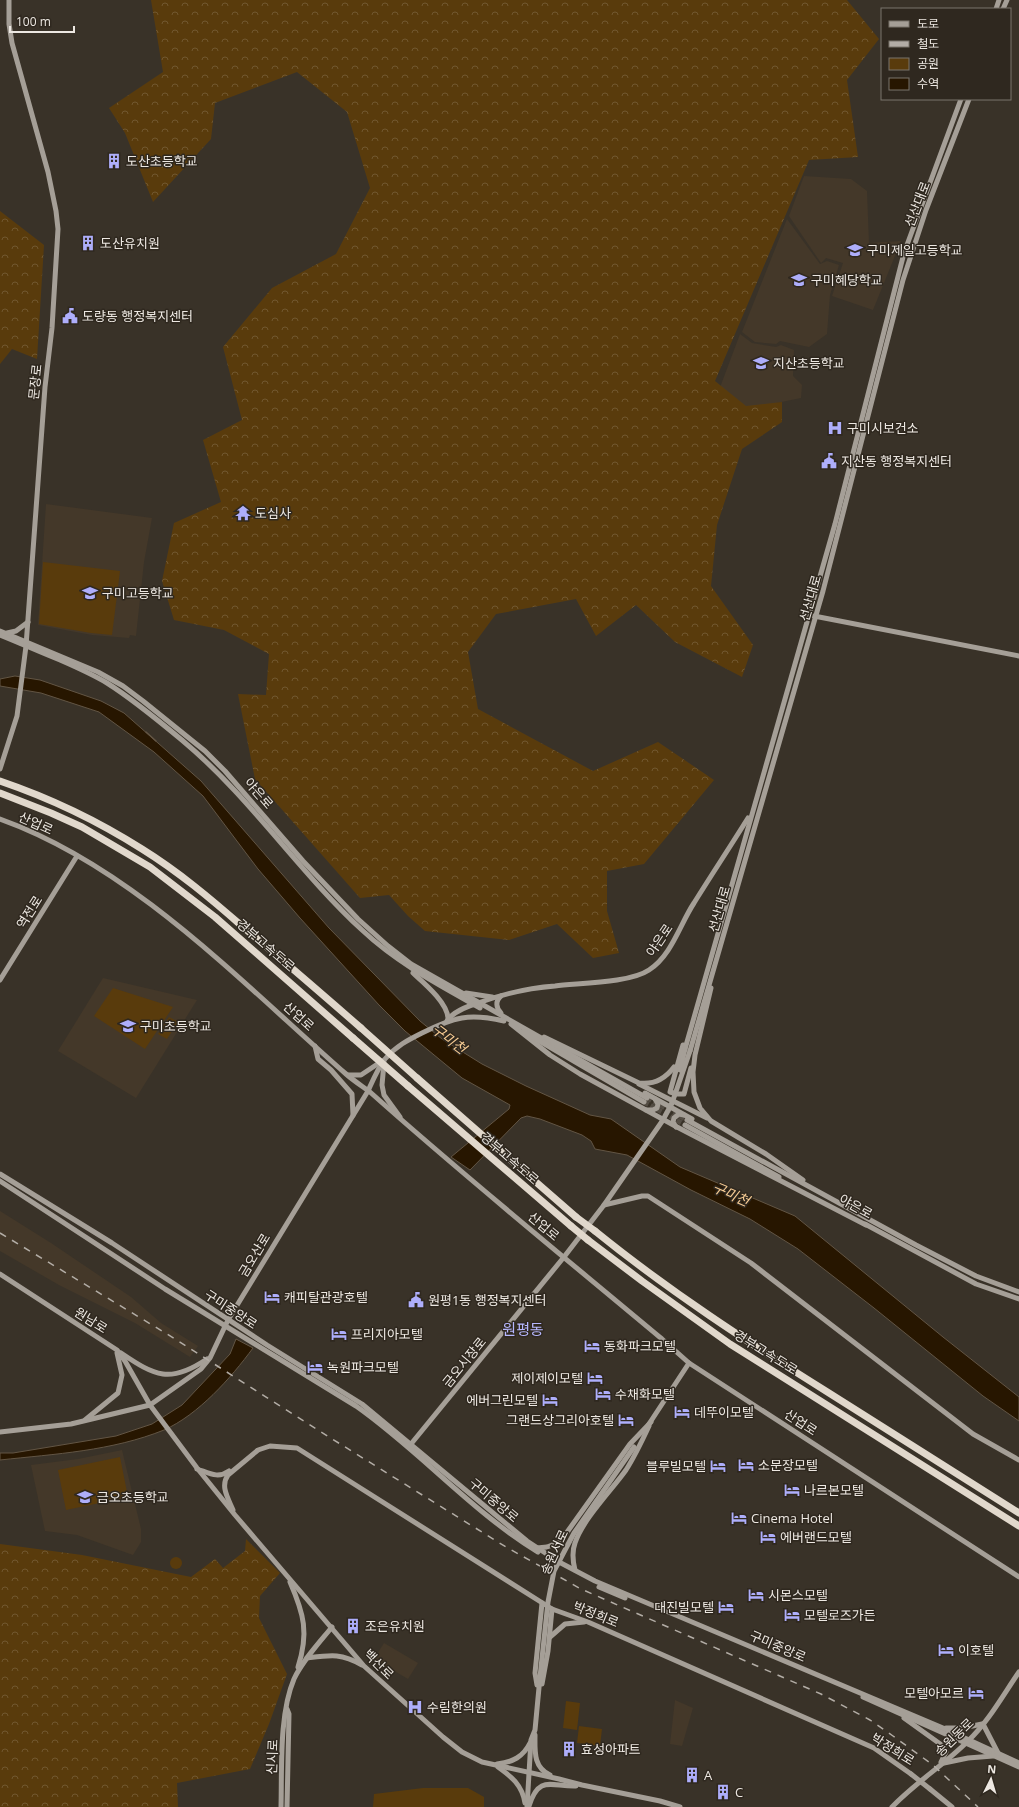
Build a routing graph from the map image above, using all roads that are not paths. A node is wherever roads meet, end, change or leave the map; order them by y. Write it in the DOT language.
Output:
graph roads {
  1 [pos="9,0"];
  2 [pos="961,100"];
  3 [pos="969,100"];
  4 [pos="809,615"];
  5 [pos="816,617"];
  6 [pos="28,622"];
  7 [pos="0,631"];
  8 [pos="6,633"];
  9 [pos="0,635"];
  10 [pos="27,644"];
  11 [pos="1019,656"];
  12 [pos="0,770"];
  13 [pos="0,781"];
  14 [pos="0,793"];
  15 [pos="752,812"];
  16 [pos="0,819"];
  17 [pos="743,842"];
  18 [pos="733,843"];
  19 [pos="750,843"];
  20 [pos="77,856"];
  21 [pos="717,955"];
  22 [pos="402,963"];
  23 [pos="707,972"];
  24 [pos="0,980"];
  25 [pos="458,991"];
  26 [pos="500,996"];
  27 [pos="476,1003"];
  28 [pos="505,1019"];
  29 [pos="447,1020"];
  30 [pos="511,1024"];
  31 [pos="530,1032"];
  32 [pos="314,1045"];
  33 [pos="554,1045"];
  34 [pos="697,1047"];
  35 [pos="687,1050"];
  36 [pos="385,1060"];
  37 [pos="677,1063"];
  38 [pos="347,1075"];
  39 [pos="632,1080"];
  40 [pos="368,1091"];
  41 [pos="655,1099"];
  42 [pos="671,1105"];
  43 [pos="640,1107"];
  44 [pos="353,1115"];
  45 [pos="663,1120"];
  46 [pos="686,1120"];
  47 [pos="711,1121"];
  48 [pos="405,1124"];
  49 [pos="677,1127"];
  50 [pos="0,1174"];
  51 [pos="0,1181"];
  52 [pos="809,1184"];
  53 [pos="841,1204"];
  54 [pos="604,1205"];
  55 [pos="866,1225"];
  56 [pos="564,1257"];
  57 [pos="0,1274"];
  58 [pos="1019,1292"];
  59 [pos="1019,1299"];
  60 [pos="228,1320"];
  61 [pos="225,1325"];
  62 [pos="117,1350"];
  63 [pos="210,1357"];
  64 [pos="689,1363"];
  65 [pos="150,1404"];
  66 [pos="83,1422"];
  67 [pos="651,1422"];
  68 [pos="0,1432"];
  69 [pos="411,1444"];
  70 [pos="1019,1460"];
  71 [pos="241,1464"];
  72 [pos="197,1468"];
  73 [pos="1019,1513"];
  74 [pos="235,1515"];
  75 [pos="1019,1526"];
  76 [pos="561,1540"];
  77 [pos="574,1543"];
  78 [pos="538,1548"];
  79 [pos="564,1551"];
  80 [pos="558,1563"];
  81 [pos="575,1570"];
  82 [pos="1018,1576"];
  83 [pos="288,1578"];
  84 [pos="542,1603"];
  85 [pos="552,1609"];
  86 [pos="588,1622"];
  87 [pos="332,1627"];
  88 [pos="550,1637"];
  89 [pos="307,1658"];
  90 [pos="364,1666"];
  91 [pos="1019,1672"];
  92 [pos="294,1679"];
  93 [pos="538,1694"];
  94 [pos="287,1708"];
  95 [pos="894,1711"];
  96 [pos="982,1724"];
  97 [pos="943,1728"];
  98 [pos="535,1730"];
  99 [pos="531,1740"];
  100 [pos="967,1741"];
  101 [pos="997,1755"];
  102 [pos="1019,1763"];
  103 [pos="943,1764"];
  104 [pos="495,1765"];
  105 [pos="1019,1767"];
  106 [pos="529,1773"];
  107 [pos="928,1773"];
  108 [pos="559,1779"];
  109 [pos="582,1786"];
  110 [pos="281,1807"];
  111 [pos="287,1807"];
  112 [pos="527,1807"];
  113 [pos="680,1807"];
  114 [pos="892,1807"];
  115 [pos="952,1807"];
  1 -- 6 [label="street, 문장로"];
  2 -- 4 [label="street, 선산대로"];
  3 -- 5 [label="street, 선산대로"];
  4 -- 5 [label="street"];
  4 -- 15 [label="street, 선산대로"];
  5 -- 11 [label="street"];
  5 -- 19 [label="street, 선산대로"];
  6 -- 8 [label="street"];
  6 -- 10 [label="street, 문장로"];
  7 -- 8 [label="street, 야은로"];
  8 -- 10 [label="street, 야은로"];
  9 -- 10 [label="street, 야은로"];
  10 -- 12 [label="street, 문장로"];
  10 -- 22 [label="street, 야은로"];
  10 -- 25 [label="street, 야은로"];
  13 -- 73 [label="highway, 경부고속도로, bridge"];
  14 -- 75 [label="highway, 경부고속도로, bridge"];
  15 -- 17 [label="street, 선산대로"];
  15 -- 18 [label="street, 야은로"];
  16 -- 20 [label="street, 산업로"];
  17 -- 18 [label="street"];
  17 -- 19 [label="street"];
  17 -- 23 [label="street, 선산대로"];
  18 -- 26 [label="street, 야은로"];
  19 -- 21 [label="street, 선산대로"];
  20 -- 24 [label="street, 역전로"];
  20 -- 32 [label="street, 산업로"];
  21 -- 34 [label="street"];
  21 -- 35 [label="street, 선산대로"];
  22 -- 27 [label="street, 야은로"];
  22 -- 29 [label="street"];
  23 -- 35 [label="street, 선산대로"];
  23 -- 37 [label="street"];
  25 -- 26 [label="street"];
  25 -- 27 [label="street, 야은로"];
  26 -- 27 [label="street, 야은로"];
  26 -- 28 [label="street"];
  27 -- 28 [label="street, 야은로"];
  27 -- 29 [label="street, 금오산로"];
  28 -- 29 [label="street"];
  28 -- 30 [label="street, 야은로"];
  28 -- 31 [label="street, 야은로"];
  29 -- 36 [label="street, 금오산로"];
  30 -- 33 [label="street, 야은로"];
  30 -- 43 [label="street"];
  31 -- 33 [label="street, 야은로"];
  31 -- 39 [label="street"];
  32 -- 38 [label="street, 산업로"];
  32 -- 44 [label="street"];
  33 -- 41 [label="street"];
  34 -- 37 [label="street"];
  34 -- 47 [label="street"];
  35 -- 42 [label="street, 선산대로, bridge"];
  36 -- 38 [label="street"];
  36 -- 40 [label="street, 금오산로"];
  36 -- 48 [label="street"];
  37 -- 39 [label="street"];
  38 -- 40 [label="street, 산업로"];
  39 -- 47 [label="street"];
  40 -- 44 [label="street, 금오산로"];
  40 -- 48 [label="street, 산업로"];
  41 -- 42 [label="street"];
  41 -- 43 [label="street"];
  42 -- 45 [label="street, 산업로"];
  42 -- 46 [label="street"];
  43 -- 45 [label="street"];
  44 -- 60 [label="street, 금오산로"];
  45 -- 49 [label="street"];
  45 -- 54 [label="street, 산업로"];
  46 -- 49 [label="street"];
  46 -- 52 [label="street"];
  46 -- 53 [label="street, 야은로"];
  46 -- 55 [label="street, 야은로"];
  47 -- 52 [label="street"];
  48 -- 56 [label="street, 산업로"];
  49 -- 55 [label="street"];
  50 -- 60 [label="street, 구미중앙로"];
  51 -- 61 [label="street, 구미중앙로"];
  52 -- 53 [label="street"];
  53 -- 58 [label="street, 야은로"];
  54 -- 56 [label="street, 산업로"];
  54 -- 70 [label="street"];
  55 -- 59 [label="street, 야은로"];
  56 -- 64 [label="street, 산업로"];
  56 -- 69 [label="street, 금오시장로"];
  57 -- 62 [label="street, 원남로"];
  60 -- 61 [label="street, 금오산로"];
  60 -- 69 [label="street, 구미중앙로"];
  61 -- 63 [label="street, 금오산로"];
  61 -- 80 [label="street, 구미중앙로"];
  62 -- 63 [label="street"];
  62 -- 65 [label="street, 원남로"];
  62 -- 66 [label="street"];
  63 -- 65 [label="street, 금오산로"];
  64 -- 67 [label="street, 송원서로"];
  64 -- 82 [label="street, 산업로"];
  65 -- 66 [label="street, 금오산로"];
  65 -- 72 [label="street, 백산로"];
  66 -- 68 [label="street, 금오산로"];
  67 -- 76 [label="street"];
  67 -- 77 [label="street"];
  67 -- 93 [label="street, 송원서로, bridge"];
  69 -- 78 [label="street, 구미중앙로"];
  71 -- 72 [label="street"];
  71 -- 74 [label="street"];
  71 -- 84 [label="street, 박정희로"];
  72 -- 74 [label="street, 백산로"];
  74 -- 83 [label="street, 백산로"];
  76 -- 78 [label="street"];
  76 -- 79 [label="street"];
  77 -- 79 [label="street"];
  77 -- 81 [label="street"];
  78 -- 80 [label="street, 구미중앙로"];
  79 -- 80 [label="street"];
  80 -- 81 [label="street, 구미중앙로"];
  80 -- 95 [label="street, 구미중앙로"];
  81 -- 97 [label="street, 구미중앙로"];
  83 -- 87 [label="street, 백산로"];
  83 -- 92 [label="street"];
  84 -- 85 [label="street, 박정희로"];
  84 -- 93 [label="street"];
  85 -- 86 [label="street, 박정희로"];
  85 -- 88 [label="street"];
  86 -- 88 [label="street"];
  86 -- 115 [label="street, 박정희로, bridge"];
  87 -- 89 [label="street, 신시로"];
  87 -- 90 [label="street, 백산로"];
  88 -- 93 [label="street"];
  89 -- 90 [label="street"];
  89 -- 92 [label="street, 신시로"];
  90 -- 104 [label="street, 백산로"];
  91 -- 96 [label="street, 송원동로"];
  92 -- 94 [label="street, 신시로"];
  93 -- 98 [label="street, 송원서로"];
  94 -- 110 [label="street, 신시로"];
  94 -- 111 [label="street, 신시로"];
  95 -- 100 [label="street, 구미중앙로"];
  95 -- 107 [label="street"];
  96 -- 97 [label="street"];
  96 -- 100 [label="street, 송원동로"];
  96 -- 101 [label="street"];
  97 -- 100 [label="street, 구미중앙로"];
  98 -- 99 [label="street, 송원서로"];
  98 -- 108 [label="street"];
  99 -- 104 [label="street"];
  99 -- 106 [label="street, 송원서로"];
  100 -- 101 [label="street, 구미중앙로"];
  100 -- 103 [label="street, 송원동로"];
  101 -- 102 [label="street, 구미중앙로"];
  101 -- 103 [label="street"];
  101 -- 105 [label="street, 구미중앙로"];
  103 -- 107 [label="street, 송원동로"];
  104 -- 106 [label="street, 백산로"];
  104 -- 112 [label="street"];
  106 -- 108 [label="street, 백산로"];
  106 -- 112 [label="street, 송원서로"];
  107 -- 114 [label="street, 송원동로"];
  108 -- 109 [label="street, 백산로"];
  109 -- 112 [label="street"];
  109 -- 113 [label="street, 백산로"];
}
